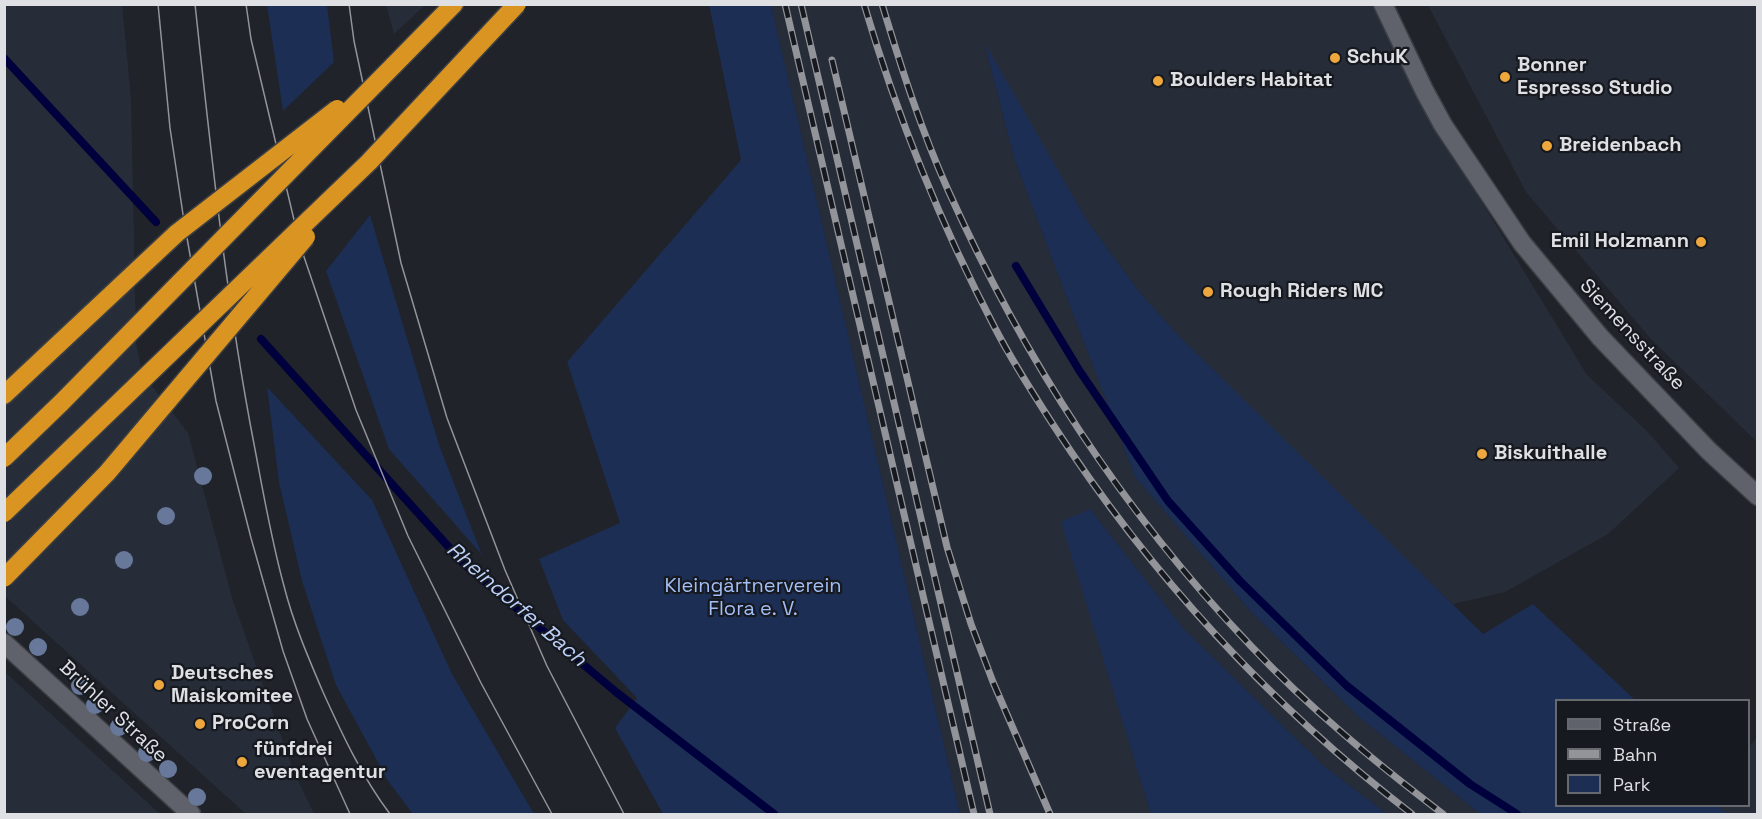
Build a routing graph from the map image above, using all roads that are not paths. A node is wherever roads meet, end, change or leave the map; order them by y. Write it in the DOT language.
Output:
graph roads {
  1 [pos="454,4"];
  2 [pos="517,4"];
  3 [pos="1383,4"];
  4 [pos="393,66"];
  5 [pos="369,162"];
  6 [pos="4,395"];
  7 [pos="4,458"];
  8 [pos="1758,496"];
  9 [pos="4,513"];
  10 [pos="4,578"];
  11 [pos="4,643"];
  12 [pos="190,814"];
  1 -- 4 [label="highway"];
  2 -- 5 [label="highway, bridge"];
  3 -- 8 [label="street, Siemensstraße"];
  4 -- 6 [label="highway, bridge"];
  4 -- 7 [label="highway, bridge"];
  5 -- 9 [label="highway, bridge"];
  5 -- 10 [label="highway, bridge"];
  11 -- 12 [label="street, Brühler Straße"];
}
